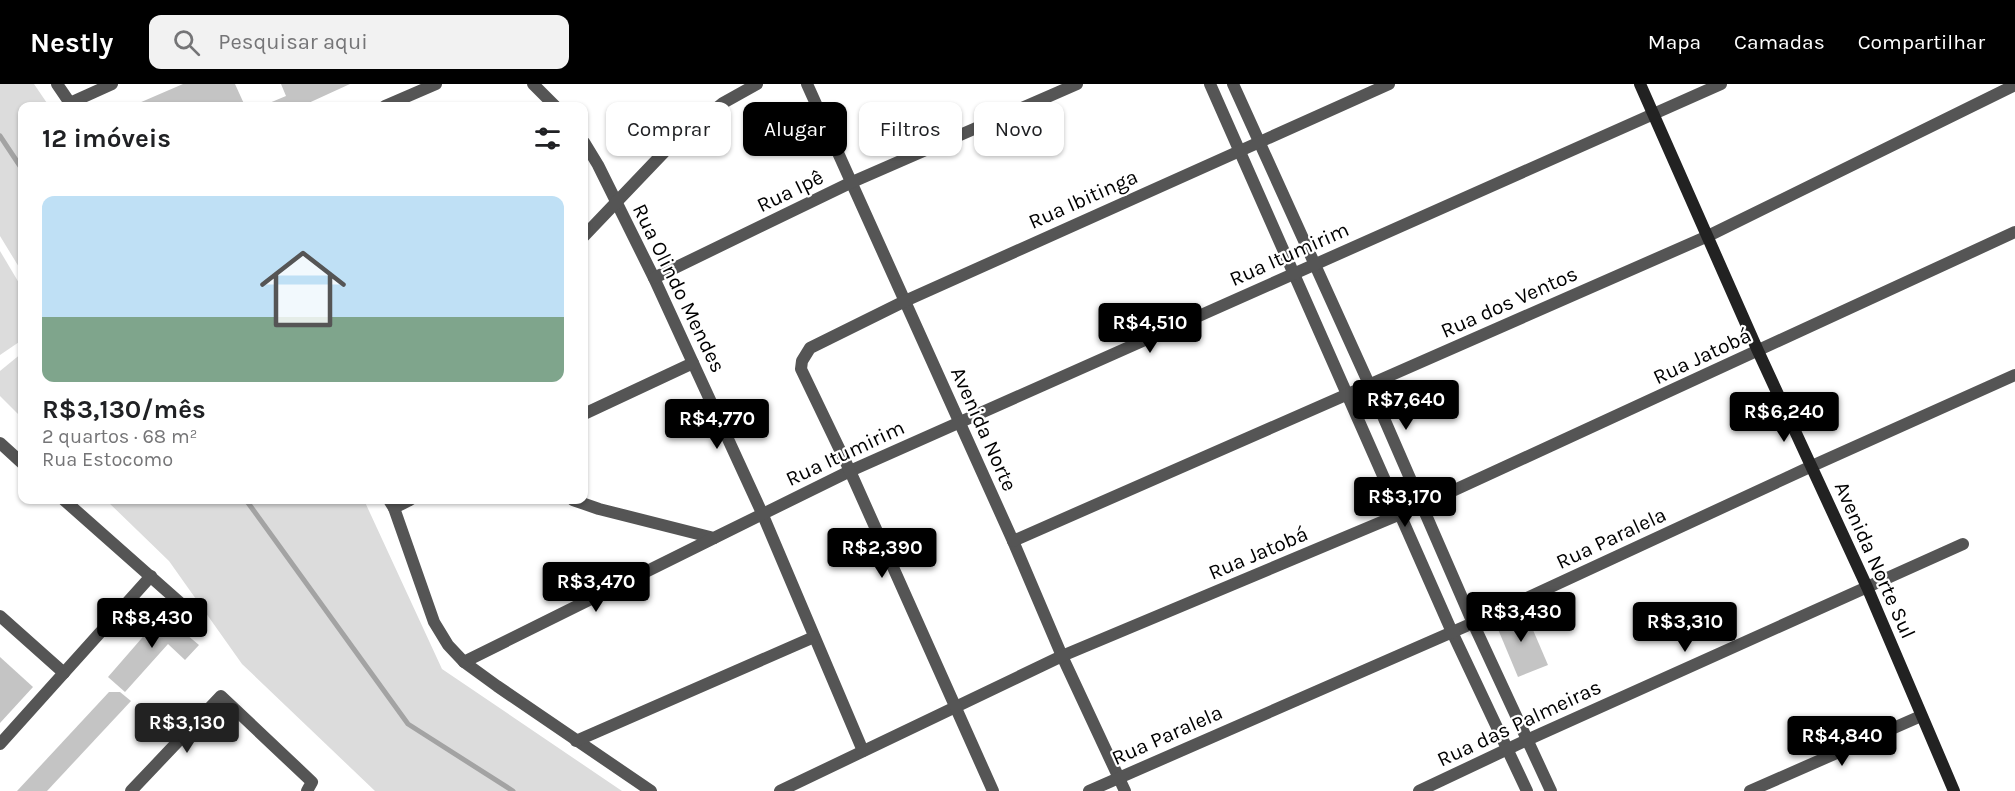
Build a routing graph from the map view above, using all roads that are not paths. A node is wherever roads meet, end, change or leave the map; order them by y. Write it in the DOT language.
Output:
graph roads {
  1 [pos="57,84"];
  2 [pos="112,84"];
  3 [pos="436,84"];
  4 [pos="533,84"];
  5 [pos="757,84"];
  6 [pos="807,84"];
  7 [pos="1077,84"];
  8 [pos="1210,84"];
  9 [pos="1233,84"];
  10 [pos="1389,84"];
  11 [pos="1640,84"];
  12 [pos="1721,84"];
  13 [pos="2015,86"];
  14 [pos="69,102"];
  15 [pos="77,102"];
  16 [pos="395,102"];
  17 [pos="551,102"];
  18 [pos="1653,115"];
  19 [pos="1259,142"];
  20 [pos="588,149"];
  21 [pos="1240,151"];
  22 [pos="850,183"];
  23 [pos="616,202"];
  24 [pos="588,232"];
  25 [pos="2015,232"];
  26 [pos="1708,236"];
  27 [pos="1316,264"];
  28 [pos="1294,274"];
  29 [pos="654,278"];
  30 [pos="904,300"];
  31 [pos="1758,351"];
  32 [pos="693,363"];
  33 [pos="2015,375"];
  34 [pos="1369,384"];
  35 [pos="1348,393"];
  36 [pos="588,412"];
  37 [pos="959,422"];
  38 [pos="0,443"];
  39 [pos="18,459"];
  40 [pos="1812,466"];
  41 [pos="850,471"];
  42 [pos="69,504"];
  43 [pos="392,504"];
  44 [pos="585,504"];
  45 [pos="1422,505"];
  46 [pos="762,513"];
  47 [pos="1401,514"];
  48 [pos="714,538"];
  49 [pos="1013,542"];
  50 [pos="1963,544"];
  51 [pos="151,576"];
  52 [pos="1867,586"];
  53 [pos="0,616"];
  54 [pos="195,616"];
  55 [pos="1473,623"];
  56 [pos="1452,632"];
  57 [pos="814,637"];
  58 [pos="1062,656"];
  59 [pos="464,662"];
  60 [pos="64,673"];
  61 [pos="956,708"];
  62 [pos="1921,716"];
  63 [pos="1527,740"];
  64 [pos="576,741"];
  65 [pos="0,744"];
  66 [pos="1508,750"];
  67 [pos="863,751"];
  68 [pos="1119,777"];
  69 [pos="310,786"];
  70 [pos="131,791"];
  71 [pos="651,791"];
  72 [pos="780,791"];
  73 [pos="993,791"];
  74 [pos="1089,791"];
  75 [pos="1125,791"];
  76 [pos="1419,791"];
  77 [pos="1527,791"];
  78 [pos="1551,791"];
  79 [pos="1750,791"];
  80 [pos="1954,791"];
  1 -- 14 [label="street"];
  2 -- 15 [label="street"];
  3 -- 16 [label="street"];
  4 -- 17 [label="street"];
  5 -- 23 [label="street"];
  6 -- 22 [label="street, Avenida Norte"];
  7 -- 22 [label="street, Rua Ipê"];
  8 -- 21 [label="street"];
  9 -- 19 [label="street"];
  10 -- 19 [label="street, Rua Ibitinga"];
  11 -- 18 [label="street, Avenida Norte Sul"];
  12 -- 18 [label="street, Rua Itumirim"];
  13 -- 26 [label="street, Rua dos Ventos"];
  18 -- 26 [label="street, Avenida Norte Sul"];
  18 -- 27 [label="street, Rua Itumirim"];
  19 -- 21 [label="street, Rua Ibitinga"];
  19 -- 27 [label="street"];
  20 -- 23 [label="street, Rua Olindo Mendes"];
  21 -- 28 [label="street"];
  21 -- 30 [label="street, Rua Ibitinga"];
  22 -- 29 [label="street, Rua Ipê"];
  22 -- 30 [label="street, Avenida Norte"];
  23 -- 24 [label="street"];
  23 -- 29 [label="street, Rua Olindo Mendes"];
  25 -- 31 [label="street, Rua Jatobá"];
  26 -- 31 [label="street, Avenida Norte Sul"];
  26 -- 34 [label="street, Rua dos Ventos"];
  27 -- 28 [label="street, Rua Itumirim"];
  27 -- 34 [label="street"];
  28 -- 35 [label="street"];
  28 -- 37 [label="street, Rua Itumirim"];
  29 -- 32 [label="street, Rua Olindo Mendes"];
  30 -- 37 [label="street, Avenida Norte"];
  30 -- 41 [label="street, Rua Ibitinga"];
  31 -- 40 [label="street, Avenida Norte Sul"];
  31 -- 45 [label="street, Rua Jatobá"];
  32 -- 36 [label="street"];
  32 -- 46 [label="street, Rua Olindo Mendes"];
  33 -- 40 [label="street, Rua Paralela"];
  34 -- 35 [label="street, Rua dos Ventos"];
  34 -- 45 [label="street"];
  35 -- 47 [label="street"];
  35 -- 49 [label="street, Rua dos Ventos"];
  37 -- 41 [label="street, Rua Itumirim"];
  37 -- 49 [label="street, Avenida Norte"];
  38 -- 39 [label="street"];
  40 -- 52 [label="street, Avenida Norte Sul"];
  40 -- 55 [label="street, Rua Paralela"];
  41 -- 46 [label="street, Rua Itumirim"];
  41 -- 61 [label="street"];
  42 -- 51 [label="street"];
  43 -- 59 [label="street"];
  44 -- 48 [label="street"];
  45 -- 47 [label="street, Rua Jatobá"];
  45 -- 55 [label="street"];
  46 -- 48 [label="street, Rua Itumirim"];
  46 -- 57 [label="street, Rua Olindo Mendes"];
  47 -- 56 [label="street"];
  47 -- 58 [label="street, Rua Jatobá"];
  48 -- 59 [label="street, Rua Itumirim"];
  49 -- 58 [label="street, Avenida Norte"];
  50 -- 52 [label="street, Rua das Palmeiras"];
  51 -- 54 [label="street"];
  51 -- 60 [label="street"];
  52 -- 62 [label="street, Avenida Norte Sul"];
  52 -- 63 [label="street, Rua das Palmeiras"];
  53 -- 60 [label="street"];
  55 -- 56 [label="street, Rua Paralela"];
  55 -- 63 [label="street"];
  56 -- 66 [label="street"];
  56 -- 68 [label="street, Rua Paralela"];
  57 -- 64 [label="street"];
  57 -- 67 [label="street, Rua Olindo Mendes"];
  58 -- 61 [label="street, Rua Jatobá"];
  58 -- 68 [label="street, Avenida Norte"];
  59 -- 64 [label="street"];
  60 -- 65 [label="street"];
  61 -- 67 [label="street, Rua Jatobá"];
  61 -- 73 [label="street"];
  62 -- 79 [label="street"];
  62 -- 80 [label="street, Avenida Norte Sul"];
  63 -- 66 [label="street, Rua das Palmeiras"];
  63 -- 78 [label="street"];
  64 -- 71 [label="street"];
  66 -- 76 [label="street, Rua das Palmeiras"];
  66 -- 77 [label="street"];
  67 -- 72 [label="street, Rua Jatobá"];
  68 -- 74 [label="street, Rua Paralela"];
  68 -- 75 [label="street, Avenida Norte"];
  69 -- 70 [label="street"];
}
